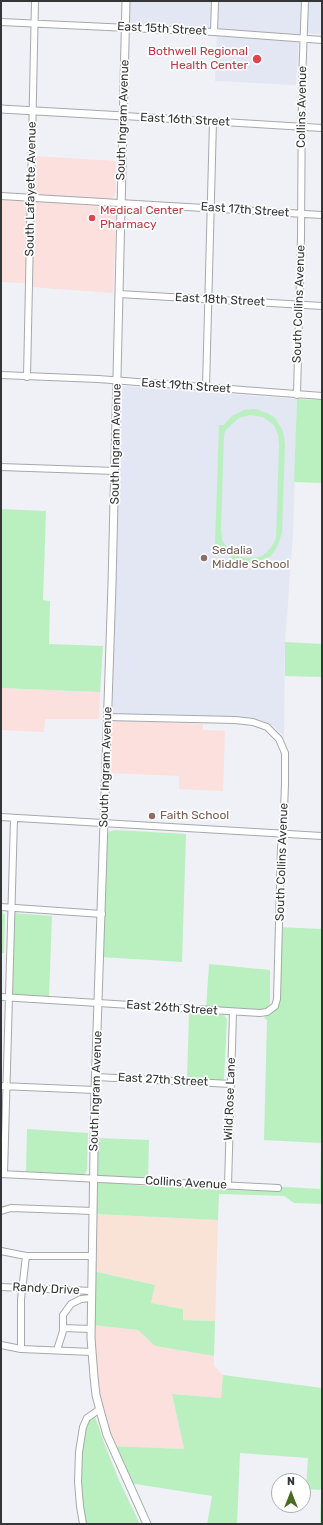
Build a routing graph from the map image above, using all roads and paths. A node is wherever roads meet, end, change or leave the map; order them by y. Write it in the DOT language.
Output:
graph roads {
  1 [pos="35,1"];
  2 [pos="126,1"];
  3 [pos="215,1"];
  4 [pos="305,1"];
  5 [pos="1,22"];
  6 [pos="35,23"];
  7 [pos="125,28"];
  8 [pos="214,32"];
  9 [pos="304,38"];
  10 [pos="322,40"];
  11 [pos="1,109"];
  12 [pos="32,111"];
  13 [pos="124,116"];
  14 [pos="213,122"];
  15 [pos="302,127"];
  16 [pos="322,128"];
  17 [pos="1,196"];
  18 [pos="31,198"];
  19 [pos="121,202"];
  20 [pos="210,208"];
  21 [pos="301,214"];
  22 [pos="322,215"];
  23 [pos="119,294"];
  24 [pos="209,300"];
  25 [pos="299,305"];
  26 [pos="322,306"];
  27 [pos="1,375"];
  28 [pos="27,377"];
  29 [pos="118,381"];
  30 [pos="206,387"];
  31 [pos="296,395"];
  32 [pos="322,396"];
  33 [pos="1,467"];
  34 [pos="115,471"];
  35 [pos="107,717"];
  36 [pos="1,817"];
  37 [pos="14,818"];
  38 [pos="105,823"];
  39 [pos="283,834"];
  40 [pos="322,836"];
  41 [pos="1,907"];
  42 [pos="11,908"];
  43 [pos="102,914"];
  44 [pos="279,940"];
  45 [pos="1,997"];
  46 [pos="9,998"];
  47 [pos="99,1004"];
  48 [pos="233,1012"];
  49 [pos="96,1077"];
  50 [pos="231,1084"];
  51 [pos="4,1086"];
  52 [pos="95,1090"];
  53 [pos="3,1174"];
  54 [pos="94,1179"];
  55 [pos="228,1186"];
  56 [pos="278,1188"];
  57 [pos="1,1211"];
  58 [pos="93,1211"];
  59 [pos="1,1251"];
  60 [pos="26,1256"];
  61 [pos="92,1256"];
  62 [pos="1,1287"];
  63 [pos="22,1288"];
  64 [pos="92,1294"];
  65 [pos="63,1328"];
  66 [pos="91,1329"];
  67 [pos="1,1346"];
  68 [pos="21,1349"];
  69 [pos="57,1350"];
  70 [pos="92,1352"];
  71 [pos="100,1409"];
  72 [pos="83,1524"];
  73 [pos="147,1524"];
  1 -- 6 [label="street, South Lafayette Avenue"];
  2 -- 7 [label="main road, South Ingram Avenue"];
  3 -- 8 [label="street"];
  4 -- 9 [label="street, Collins Avenue"];
  5 -- 6 [label="street, East 15th Street"];
  6 -- 7 [label="street, East 15th Street"];
  6 -- 12 [label="street, South Lafayette Avenue"];
  7 -- 8 [label="street, East 15th Street"];
  7 -- 13 [label="main road, South Ingram Avenue"];
  8 -- 9 [label="street, East 15th Street"];
  9 -- 10 [label="street, East 15th Street"];
  9 -- 15 [label="street, Collins Avenue"];
  11 -- 12 [label="main road, East 16th Street"];
  12 -- 13 [label="main road, East 16th Street"];
  12 -- 18 [label="street, South Lafayette Avenue"];
  13 -- 14 [label="street, East 16th Street"];
  13 -- 19 [label="main road, South Ingram Avenue"];
  14 -- 15 [label="street, East 16th Street"];
  14 -- 20 [label="street"];
  15 -- 16 [label="street, East 16th Street"];
  15 -- 21 [label="street, Collins Avenue"];
  17 -- 18 [label="street, East 17th Street"];
  18 -- 19 [label="street, East 17th Street"];
  18 -- 28 [label="street, South Lafayette Avenue"];
  19 -- 20 [label="street, East 17th Street"];
  19 -- 23 [label="main road, South Ingram Avenue"];
  20 -- 21 [label="street, East 17th Street"];
  20 -- 24 [label="street"];
  21 -- 22 [label="street, East 17th Street"];
  21 -- 25 [label="street, South Collins Avenue"];
  23 -- 24 [label="street, East 18th Street"];
  23 -- 29 [label="main road, South Ingram Avenue"];
  24 -- 25 [label="street, East 18th Street"];
  24 -- 30 [label="street"];
  25 -- 26 [label="street, East 18th Street"];
  25 -- 31 [label="street, South Collins Avenue"];
  27 -- 28 [label="street, East 19th Street"];
  28 -- 29 [label="street, East 19th Street"];
  29 -- 30 [label="street, East 19th Street"];
  29 -- 34 [label="main road, South Ingram Avenue"];
  30 -- 31 [label="street, East 19th Street"];
  31 -- 32 [label="street, East 19th Street"];
  33 -- 34 [label="street"];
  34 -- 35 [label="main road, South Ingram Avenue"];
  35 -- 38 [label="main road, South Ingram Avenue"];
  35 -- 39 [label="street, South Collins Avenue"];
  36 -- 37 [label="street"];
  37 -- 38 [label="street"];
  37 -- 42 [label="street"];
  38 -- 39 [label="street"];
  38 -- 43 [label="main road, South Ingram Avenue"];
  39 -- 40 [label="street"];
  39 -- 44 [label="street, South Collins Avenue"];
  41 -- 42 [label="street"];
  42 -- 43 [label="street"];
  42 -- 46 [label="street"];
  43 -- 47 [label="main road, South Ingram Avenue"];
  44 -- 48 [label="street, East 26th Street"];
  45 -- 46 [label="street, East 26th Street"];
  46 -- 47 [label="street, East 26th Street"];
  46 -- 51 [label="street"];
  47 -- 48 [label="street, East 26th Street"];
  47 -- 49 [label="main road, South Ingram Avenue"];
  48 -- 50 [label="street, Wild Rose Lane"];
  49 -- 50 [label="street, East 27th Street"];
  49 -- 52 [label="main road, South Ingram Avenue"];
  50 -- 55 [label="street, Wild Rose Lane"];
  51 -- 52 [label="street"];
  51 -- 53 [label="street"];
  52 -- 54 [label="main road, South Ingram Avenue"];
  53 -- 54 [label="street, Collins Avenue"];
  54 -- 55 [label="street, Collins Avenue"];
  54 -- 58 [label="main road, South Ingram Avenue"];
  55 -- 56 [label="street, Collins Avenue"];
  57 -- 58 [label="street"];
  58 -- 61 [label="main road, South Ingram Avenue"];
  59 -- 60 [label="street"];
  60 -- 61 [label="street"];
  60 -- 63 [label="street"];
  61 -- 64 [label="main road, South Ingram Avenue"];
  62 -- 63 [label="street, Randy Drive"];
  63 -- 64 [label="street, Randy Drive"];
  63 -- 68 [label="street"];
  64 -- 65 [label="street"];
  64 -- 66 [label="main road, South Ingram Avenue"];
  65 -- 66 [label="street"];
  65 -- 69 [label="street"];
  66 -- 70 [label="main road, South Ingram Avenue"];
  67 -- 68 [label="street"];
  68 -- 69 [label="street"];
  69 -- 70 [label="street"];
  70 -- 71 [label="main road, South Ingram Avenue"];
  71 -- 72 [label="street"];
  71 -- 73 [label="main road, South Ingram Avenue"];
}
